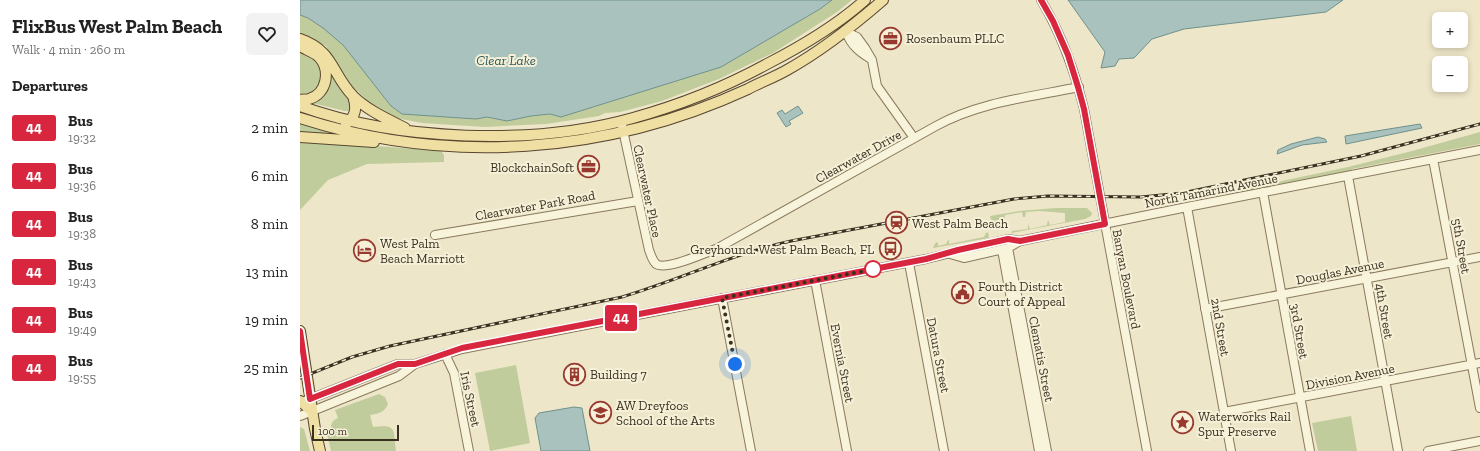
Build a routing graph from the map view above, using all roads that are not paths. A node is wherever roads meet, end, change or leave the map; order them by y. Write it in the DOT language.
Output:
graph roads {
  1 [pos="865,0"];
  2 [pos="883,0"];
  3 [pos="1041,0"];
  4 [pos="839,20"];
  5 [pos="846,32"];
  6 [pos="300,39"];
  7 [pos="300,46"];
  8 [pos="1078,87"];
  9 [pos="353,96"];
  10 [pos="300,100"];
  11 [pos="300,106"];
  12 [pos="300,118"];
  13 [pos="350,121"];
  14 [pos="621,121"];
  15 [pos="336,128"];
  16 [pos="412,132"];
  17 [pos="623,132"];
  18 [pos="300,137"];
  19 [pos="914,138"];
  20 [pos="412,144"];
  21 [pos="1480,150"];
  22 [pos="1433,159"];
  23 [pos="1348,176"];
  24 [pos="1263,192"];
  25 [pos="638,201"];
  26 [pos="1187,207"];
  27 [pos="1105,224"];
  28 [pos="435,235"];
  29 [pos="1002,240"];
  30 [pos="1020,241"];
  31 [pos="1005,249"];
  32 [pos="950,254"];
  33 [pos="984,254"];
  34 [pos="1480,257"];
  35 [pos="1452,262"];
  36 [pos="909,263"];
  37 [pos="657,264"];
  38 [pos="1367,278"];
  39 [pos="815,280"];
  40 [pos="1282,295"];
  41 [pos="722,298"];
  42 [pos="1206,309"];
  43 [pos="300,331"];
  44 [pos="445,354"];
  45 [pos="1480,363"];
  46 [pos="415,364"];
  47 [pos="1471,365"];
  48 [pos="1386,381"];
  49 [pos="1300,397"];
  50 [pos="303,401"];
  51 [pos="1480,408"];
  52 [pos="312,411"];
  53 [pos="1224,412"];
  54 [pos="300,416"];
  55 [pos="1480,441"];
  56 [pos="320,451"];
  57 [pos="469,451"];
  58 [pos="751,451"];
  59 [pos="847,451"];
  60 [pos="944,451"];
  61 [pos="1039,451"];
  62 [pos="1047,451"];
  63 [pos="1147,451"];
  64 [pos="1232,451"];
  65 [pos="1310,451"];
  66 [pos="1398,451"];
  67 [pos="1428,451"];
  1 -- 4 [label="main road"];
  2 -- 5 [label="main road"];
  3 -- 8 [label="street, Banyan Boulevard"];
  4 -- 5 [label="main road"];
  4 -- 14 [label="main road"];
  5 -- 17 [label="main road"];
  5 -- 19 [label="street"];
  6 -- 9 [label="main road"];
  7 -- 10 [label="main road"];
  8 -- 19 [label="street, Clearwater Drive"];
  8 -- 27 [label="street, Banyan Boulevard"];
  9 -- 13 [label="main road"];
  9 -- 16 [label="main road"];
  11 -- 13 [label="main road"];
  12 -- 15 [label="main road"];
  13 -- 15 [label="main road"];
  13 -- 16 [label="main road"];
  14 -- 16 [label="main road"];
  14 -- 17 [label="street, Clearwater Place"];
  15 -- 20 [label="main road"];
  17 -- 20 [label="main road"];
  17 -- 25 [label="street, Clearwater Place"];
  18 -- 20 [label="main road"];
  19 -- 37 [label="street, Clearwater Drive"];
  21 -- 22 [label="street, North Tamarind Avenue"];
  22 -- 23 [label="street, North Tamarind Avenue"];
  22 -- 35 [label="street, 5th Street"];
  23 -- 24 [label="street, North Tamarind Avenue"];
  23 -- 38 [label="street, 4th Street"];
  24 -- 26 [label="street, North Tamarind Avenue"];
  24 -- 40 [label="street, 3rd Street"];
  25 -- 28 [label="street, Clearwater Park Road"];
  25 -- 37 [label="street, Clearwater Place"];
  26 -- 27 [label="street, North Tamarind Avenue"];
  26 -- 42 [label="street, 2nd Street"];
  27 -- 30 [label="street, North Tamarind Avenue"];
  27 -- 63 [label="street, Banyan Boulevard"];
  29 -- 30 [label="street"];
  29 -- 32 [label="street"];
  29 -- 33 [label="street"];
  30 -- 31 [label="street, North Tamarind Avenue"];
  31 -- 33 [label="street, North Tamarind Avenue"];
  31 -- 61 [label="street, Clematis Street"];
  31 -- 62 [label="street, Clematis Street"];
  32 -- 33 [label="street, North Tamarind Avenue"];
  32 -- 36 [label="street"];
  34 -- 35 [label="street, Douglas Avenue"];
  35 -- 38 [label="street, Douglas Avenue"];
  35 -- 47 [label="street, 5th Street"];
  36 -- 39 [label="street"];
  36 -- 60 [label="street, Datura Street"];
  38 -- 40 [label="street, Douglas Avenue"];
  38 -- 48 [label="street, 4th Street"];
  39 -- 41 [label="street"];
  39 -- 59 [label="street, Evernia Street"];
  40 -- 42 [label="street, Douglas Avenue"];
  40 -- 49 [label="street, 3rd Street"];
  41 -- 44 [label="street"];
  41 -- 58 [label="street"];
  42 -- 53 [label="street, 2nd Street"];
  43 -- 50 [label="main road"];
  44 -- 46 [label="street"];
  44 -- 57 [label="street, Iris Street"];
  45 -- 47 [label="street, Division Avenue"];
  46 -- 50 [label="street"];
  46 -- 52 [label="street"];
  47 -- 48 [label="street, Division Avenue"];
  47 -- 51 [label="street, 5th Street"];
  48 -- 49 [label="street, Division Avenue"];
  48 -- 66 [label="street, 4th Street"];
  49 -- 53 [label="street, Division Avenue"];
  49 -- 65 [label="street, 3rd Street"];
  50 -- 52 [label="main road"];
  52 -- 54 [label="street"];
  52 -- 56 [label="main road"];
  53 -- 64 [label="street, 2nd Street"];
  55 -- 67 [label="street"];
}
